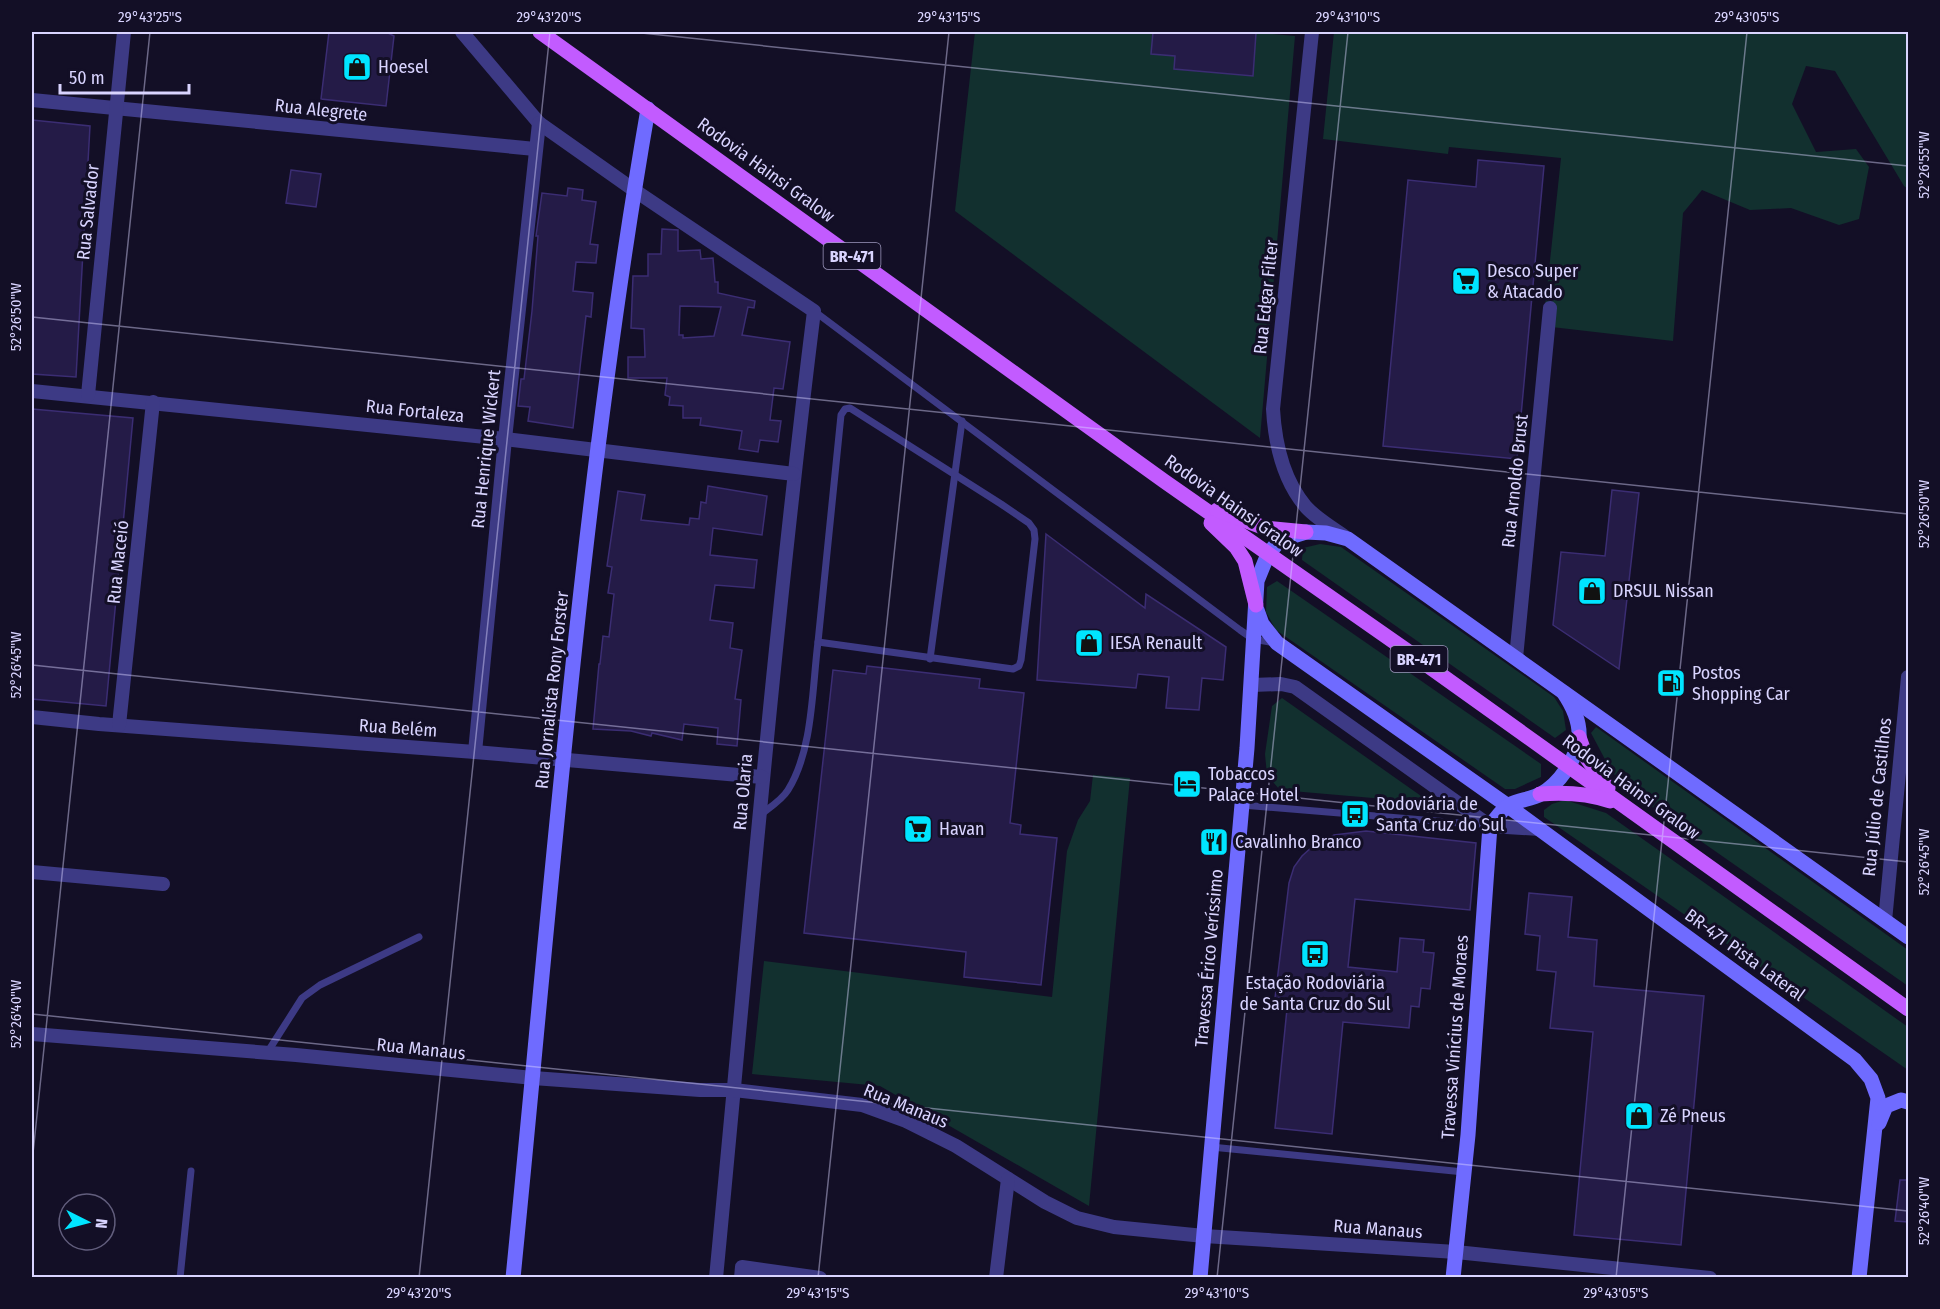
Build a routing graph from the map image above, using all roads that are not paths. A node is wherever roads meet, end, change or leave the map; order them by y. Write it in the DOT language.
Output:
graph roads {
  1 [pos="124,32"];
  2 [pos="462,32"];
  3 [pos="540,32"];
  4 [pos="1312,32"];
  5 [pos="32,100"];
  6 [pos="116,107"];
  7 [pos="648,109"];
  8 [pos="539,123"];
  9 [pos="535,149"];
  10 [pos="634,190"];
  11 [pos="1550,308"];
  12 [pos="814,311"];
  13 [pos="32,391"];
  14 [pos="88,395"];
  15 [pos="153,402"];
  16 [pos="962,421"];
  17 [pos="505,438"];
  18 [pos="596,449"];
  19 [pos="954,472"];
  20 [pos="794,474"];
  21 [pos="1164,481"];
  22 [pos="1306,532"];
  23 [pos="1348,539"];
  24 [pos="1268,554"];
  25 [pos="1256,605"];
  26 [pos="1253,639"];
  27 [pos="818,642"];
  28 [pos="1277,643"];
  29 [pos="930,658"];
  30 [pos="1516,658"];
  31 [pos="1908,676"];
  32 [pos="1252,685"];
  33 [pos="1562,689"];
  34 [pos="32,717"];
  35 [pos="119,725"];
  36 [pos="1579,737"];
  37 [pos="475,752"];
  38 [pos="564,760"];
  39 [pos="1568,766"];
  40 [pos="762,777"];
  41 [pos="1540,794"];
  42 [pos="1242,805"];
  43 [pos="1508,806"];
  44 [pos="1627,808"];
  45 [pos="759,816"];
  46 [pos="1490,826"];
  47 [pos="1540,829"];
  48 [pos="32,872"];
  49 [pos="163,884"];
  50 [pos="1885,921"];
  51 [pos="419,937"];
  52 [pos="1908,938"];
  53 [pos="1908,1009"];
  54 [pos="32,1034"];
  55 [pos="267,1053"];
  56 [pos="533,1078"];
  57 [pos="734,1090"];
  58 [pos="1908,1102"];
  59 [pos="1876,1131"];
  60 [pos="1211,1147"];
  61 [pos="191,1171"];
  62 [pos="1464,1172"];
  63 [pos="1008,1179"];
  64 [pos="1203,1236"];
  65 [pos="1456,1252"];
  66 [pos="180,1278"];
  67 [pos="513,1278"];
  68 [pos="716,1278"];
  69 [pos="741,1278"];
  70 [pos="820,1278"];
  71 [pos="996,1278"];
  72 [pos="1200,1278"];
  73 [pos="1453,1278"];
  74 [pos="1710,1278"];
  75 [pos="1859,1278"];
  1 -- 6 [label="street, Rua Salvador"];
  2 -- 8 [label="street"];
  3 -- 7 [label="main road, Rodovia Hainsi Gralow / BR-471"];
  4 -- 23 [label="street, Rua Edgar Filter"];
  5 -- 6 [label="street, Rua Alegrete"];
  6 -- 9 [label="street, Rua Alegrete"];
  6 -- 14 [label="street, Rua Salvador"];
  7 -- 10 [label="street, Rua Jornalista Rony Forster"];
  7 -- 21 [label="main road, Rodovia Hainsi Gralow / BR-471"];
  8 -- 9 [label="street, Rua Henrique Wickert"];
  8 -- 10 [label="street"];
  9 -- 17 [label="street, Rua Henrique Wickert"];
  10 -- 12 [label="street"];
  10 -- 18 [label="street, Rua Jornalista Rony Forster"];
  11 -- 30 [label="street, Rua Arnoldo Brust"];
  12 -- 16 [label="lane"];
  12 -- 20 [label="street, Rua Olaria"];
  13 -- 14 [label="street, Rua Fortaleza"];
  14 -- 15 [label="street, Rua Fortaleza"];
  15 -- 17 [label="street, Rua Fortaleza"];
  15 -- 35 [label="street, Rua Maceió"];
  16 -- 19 [label="lane"];
  16 -- 26 [label="lane"];
  17 -- 18 [label="street, Rua Fortaleza"];
  17 -- 37 [label="street, Rua Henrique Wickert"];
  18 -- 20 [label="street, Rua Fortaleza"];
  18 -- 38 [label="street, Rua Jornalista Rony Forster"];
  19 -- 27 [label="lane"];
  19 -- 29 [label="lane"];
  19 -- 29 [label="lane"];
  20 -- 40 [label="street, Rua Olaria"];
  21 -- 22 [label="main road"];
  21 -- 24 [label="main road, Rodovia Hainsi Gralow / BR-471"];
  21 -- 25 [label="main road"];
  22 -- 23 [label="street"];
  22 -- 24 [label="street"];
  23 -- 30 [label="street"];
  24 -- 25 [label="street, Travessa Érico Veríssimo"];
  24 -- 39 [label="main road, Rodovia Hainsi Gralow / BR-471"];
  25 -- 26 [label="street, Travessa Érico Veríssimo"];
  25 -- 28 [label="street"];
  26 -- 28 [label="lane"];
  26 -- 32 [label="street, Travessa Érico Veríssimo"];
  27 -- 29 [label="lane"];
  27 -- 45 [label="lane"];
  28 -- 43 [label="street, BR-471 Pista Lateral"];
  30 -- 33 [label="street"];
  31 -- 50 [label="street, Rua Júlio de Castilhos"];
  32 -- 42 [label="street, Travessa Érico Veríssimo"];
  32 -- 46 [label="street"];
  33 -- 36 [label="street"];
  33 -- 50 [label="street"];
  34 -- 35 [label="street, Rua Belém"];
  35 -- 37 [label="street, Rua Belém"];
  36 -- 39 [label="street"];
  36 -- 44 [label="main road"];
  37 -- 38 [label="street, Rua Belém"];
  38 -- 40 [label="street, Rua Belém"];
  38 -- 56 [label="street, Rua Jornalista Rony Forster"];
  39 -- 41 [label="street"];
  39 -- 44 [label="main road, Rodovia Hainsi Gralow / BR-471"];
  40 -- 45 [label="street, Rua Olaria"];
  41 -- 43 [label="street"];
  41 -- 44 [label="main road"];
  42 -- 46 [label="lane"];
  42 -- 60 [label="street, Travessa Érico Veríssimo"];
  43 -- 46 [label="street"];
  43 -- 47 [label="street, BR-471 Pista Lateral"];
  44 -- 53 [label="main road, Rodovia Hainsi Gralow / BR-471"];
  45 -- 57 [label="street, Rua Olaria"];
  46 -- 47 [label="street"];
  46 -- 62 [label="street, Travessa Vinícius de Moraes"];
  47 -- 59 [label="street, BR-471 Pista Lateral"];
  48 -- 49 [label="street"];
  50 -- 52 [label="street"];
  51 -- 55 [label="lane"];
  54 -- 55 [label="street, Rua Manaus"];
  55 -- 56 [label="street, Rua Manaus"];
  56 -- 57 [label="street, Rua Manaus"];
  56 -- 67 [label="street, Rua Jornalista Rony Forster"];
  57 -- 63 [label="street, Rua Manaus"];
  57 -- 68 [label="street, Rua Olaria"];
  58 -- 59 [label="street"];
  59 -- 75 [label="street"];
  60 -- 62 [label="lane"];
  60 -- 64 [label="street, Travessa Érico Veríssimo"];
  61 -- 66 [label="lane"];
  62 -- 65 [label="street, Travessa Vinícius de Moraes"];
  63 -- 64 [label="street, Rua Manaus"];
  63 -- 71 [label="street"];
  64 -- 65 [label="street, Rua Manaus"];
  64 -- 72 [label="street, Travessa Érico Veríssimo"];
  65 -- 73 [label="street, Travessa Vinícius de Moraes"];
  65 -- 74 [label="street, Rua Manaus"];
  69 -- 70 [label="street"];
}
